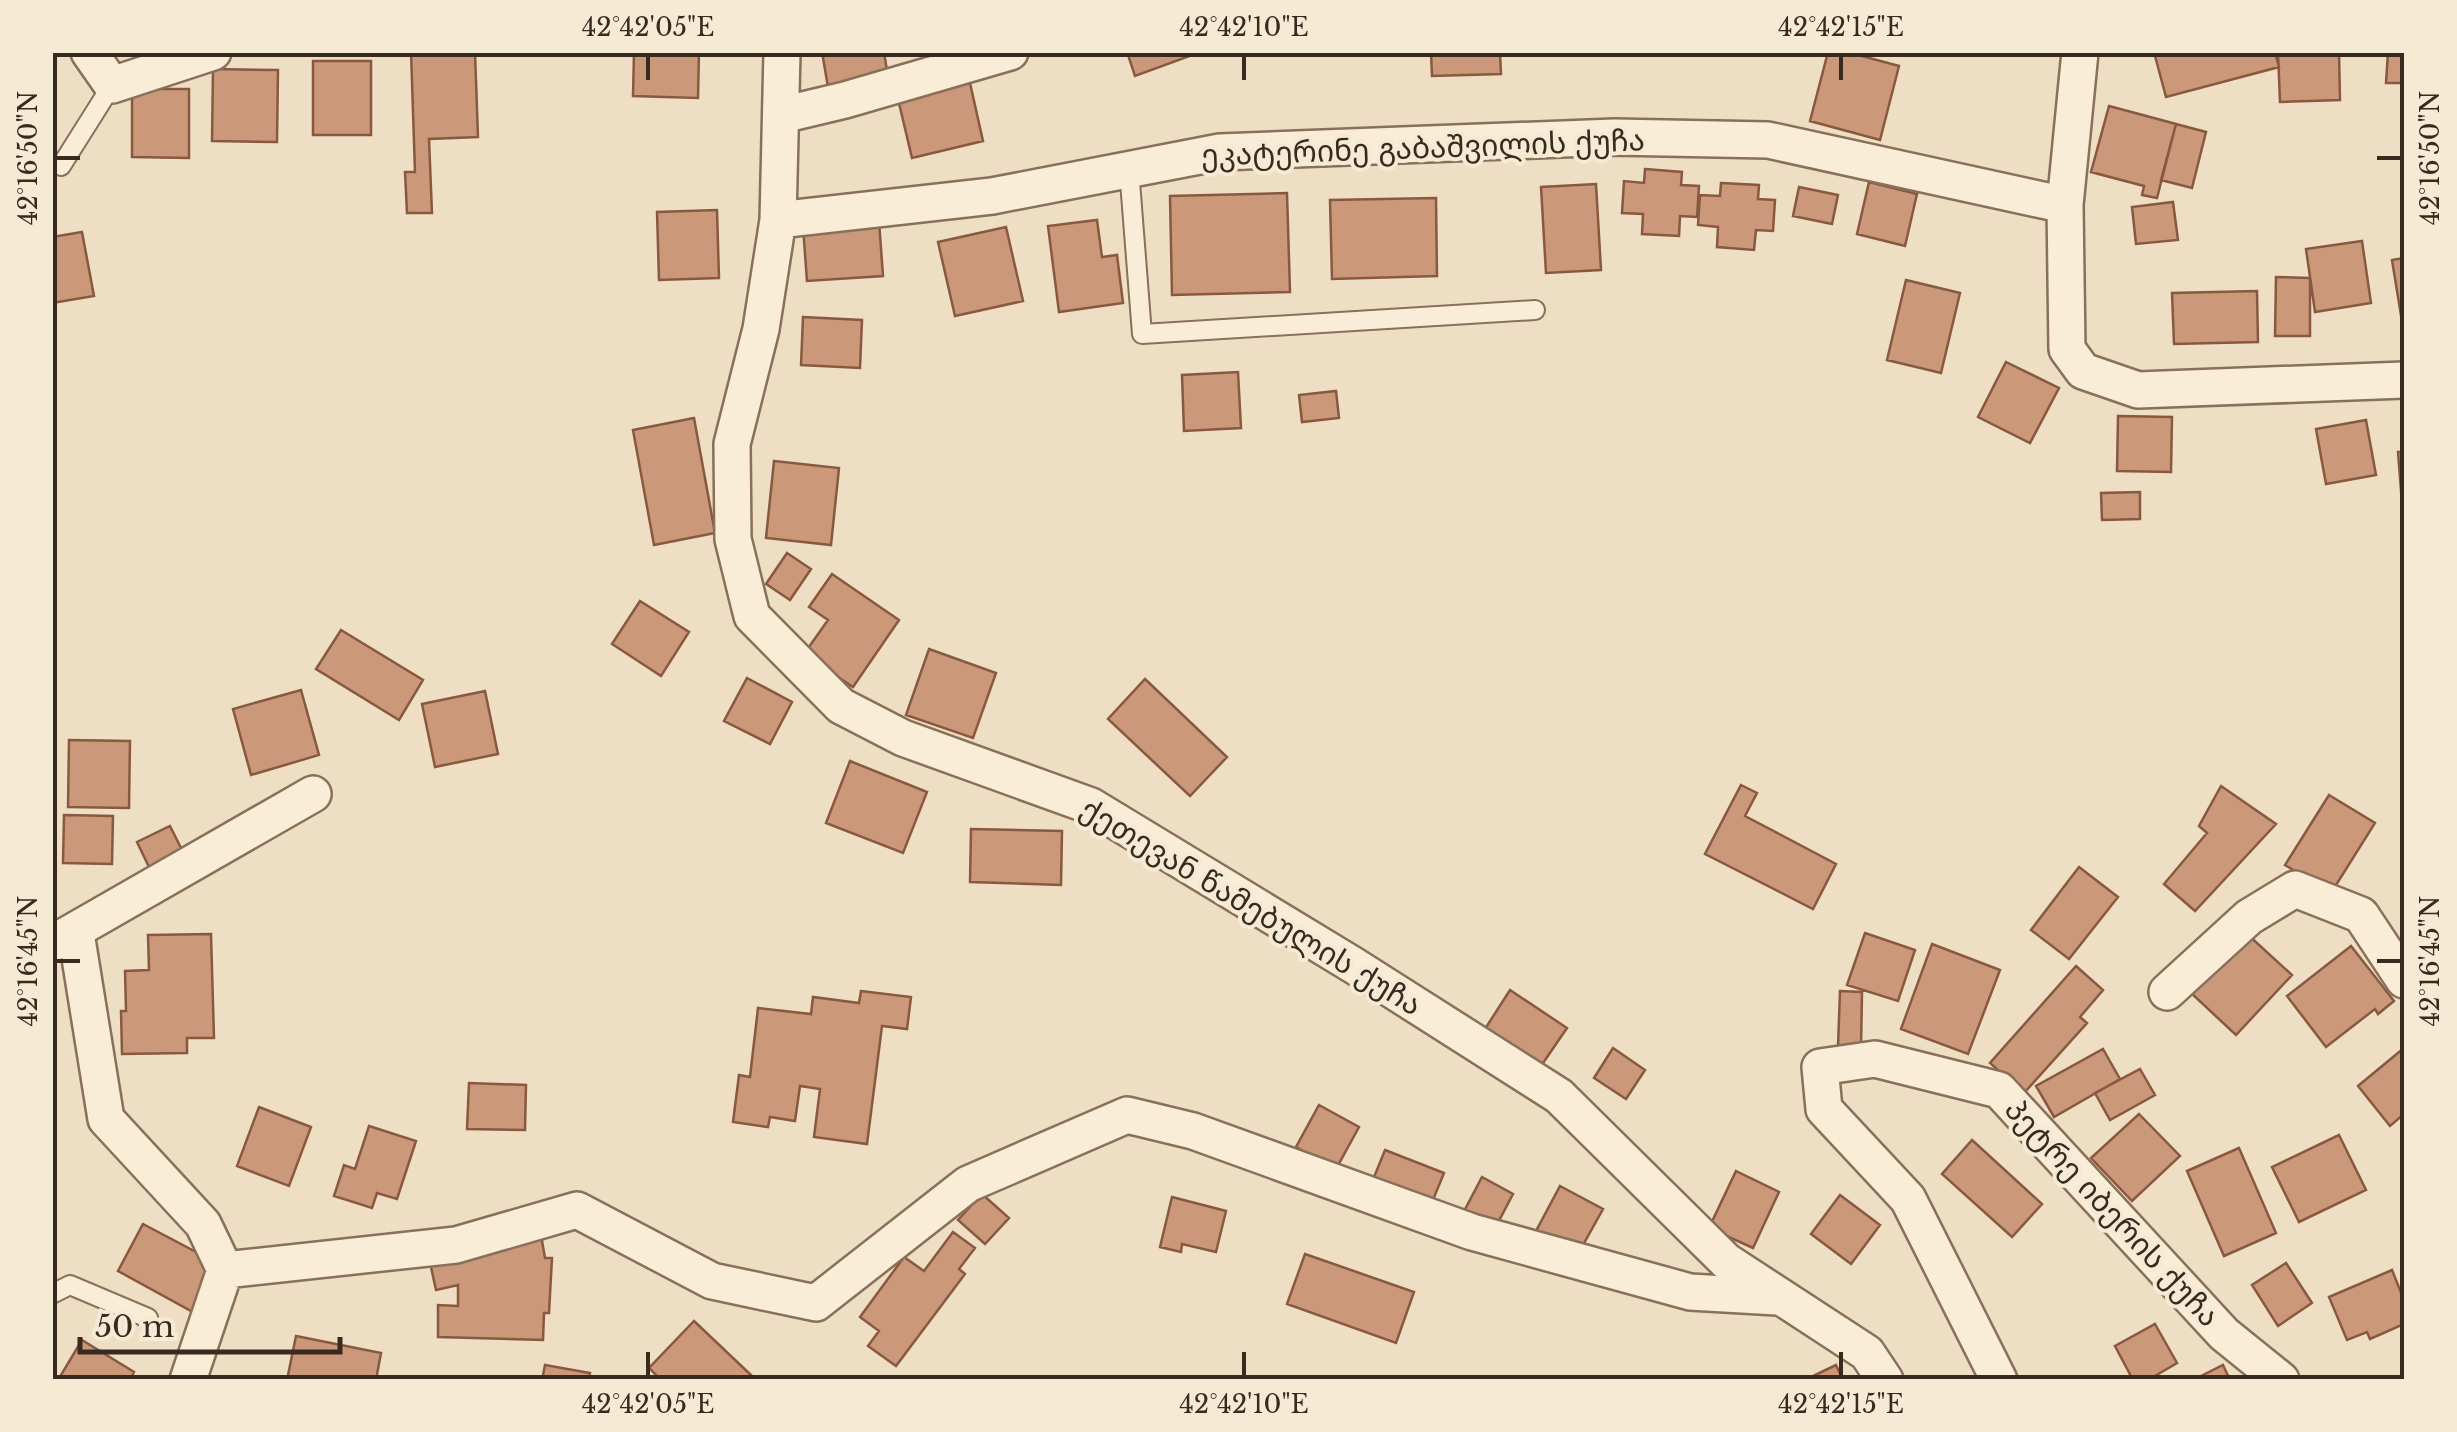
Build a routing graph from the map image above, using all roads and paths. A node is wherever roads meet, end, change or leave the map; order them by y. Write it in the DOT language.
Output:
graph roads {
  1 [pos="90,52"];
  2 [pos="213,52"];
  3 [pos="782,52"];
  4 [pos="1010,52"];
  5 [pos="2080,52"];
  6 [pos="112,85"];
  7 [pos="782,115"];
  8 [pos="60,166"];
  9 [pos="1130,169"];
  10 [pos="2065,204"];
  11 [pos="778,220"];
  12 [pos="1535,310"];
  13 [pos="2404,380"];
  14 [pos="312,794"];
  15 [pos="64,938"];
  16 [pos="2404,980"];
  17 [pos="2167,992"];
  18 [pos="225,1270"];
  19 [pos="52,1294"];
  20 [pos="1777,1297"];
  21 [pos="148,1318"];
  22 [pos="188,1380"];
  23 [pos="1886,1380"];
  24 [pos="1998,1380"];
  25 [pos="2281,1380"];
  1 -- 6 [label="street"];
  2 -- 6 [label="street"];
  3 -- 7 [label="street, ქეთევან წამებულის ქუჩა"];
  4 -- 7 [label="street"];
  5 -- 10 [label="street"];
  6 -- 8 [label="lane"];
  7 -- 11 [label="street, ქეთევან წამებულის ქუჩა"];
  9 -- 10 [label="street, ეკატერინე გაბაშვილის ქუჩა"];
  9 -- 11 [label="street, ეკატერინე გაბაშვილის ქუჩა"];
  9 -- 12 [label="lane"];
  10 -- 13 [label="street"];
  11 -- 20 [label="street, ქეთევან წამებულის ქუჩა"];
  14 -- 15 [label="street"];
  15 -- 18 [label="street"];
  16 -- 17 [label="street"];
  18 -- 20 [label="street"];
  18 -- 22 [label="street"];
  19 -- 21 [label="lane"];
  20 -- 23 [label="street, ქეთევან წამებულის ქუჩა"];
  24 -- 25 [label="street, პეტრე იბერის ქუჩა"];
}
